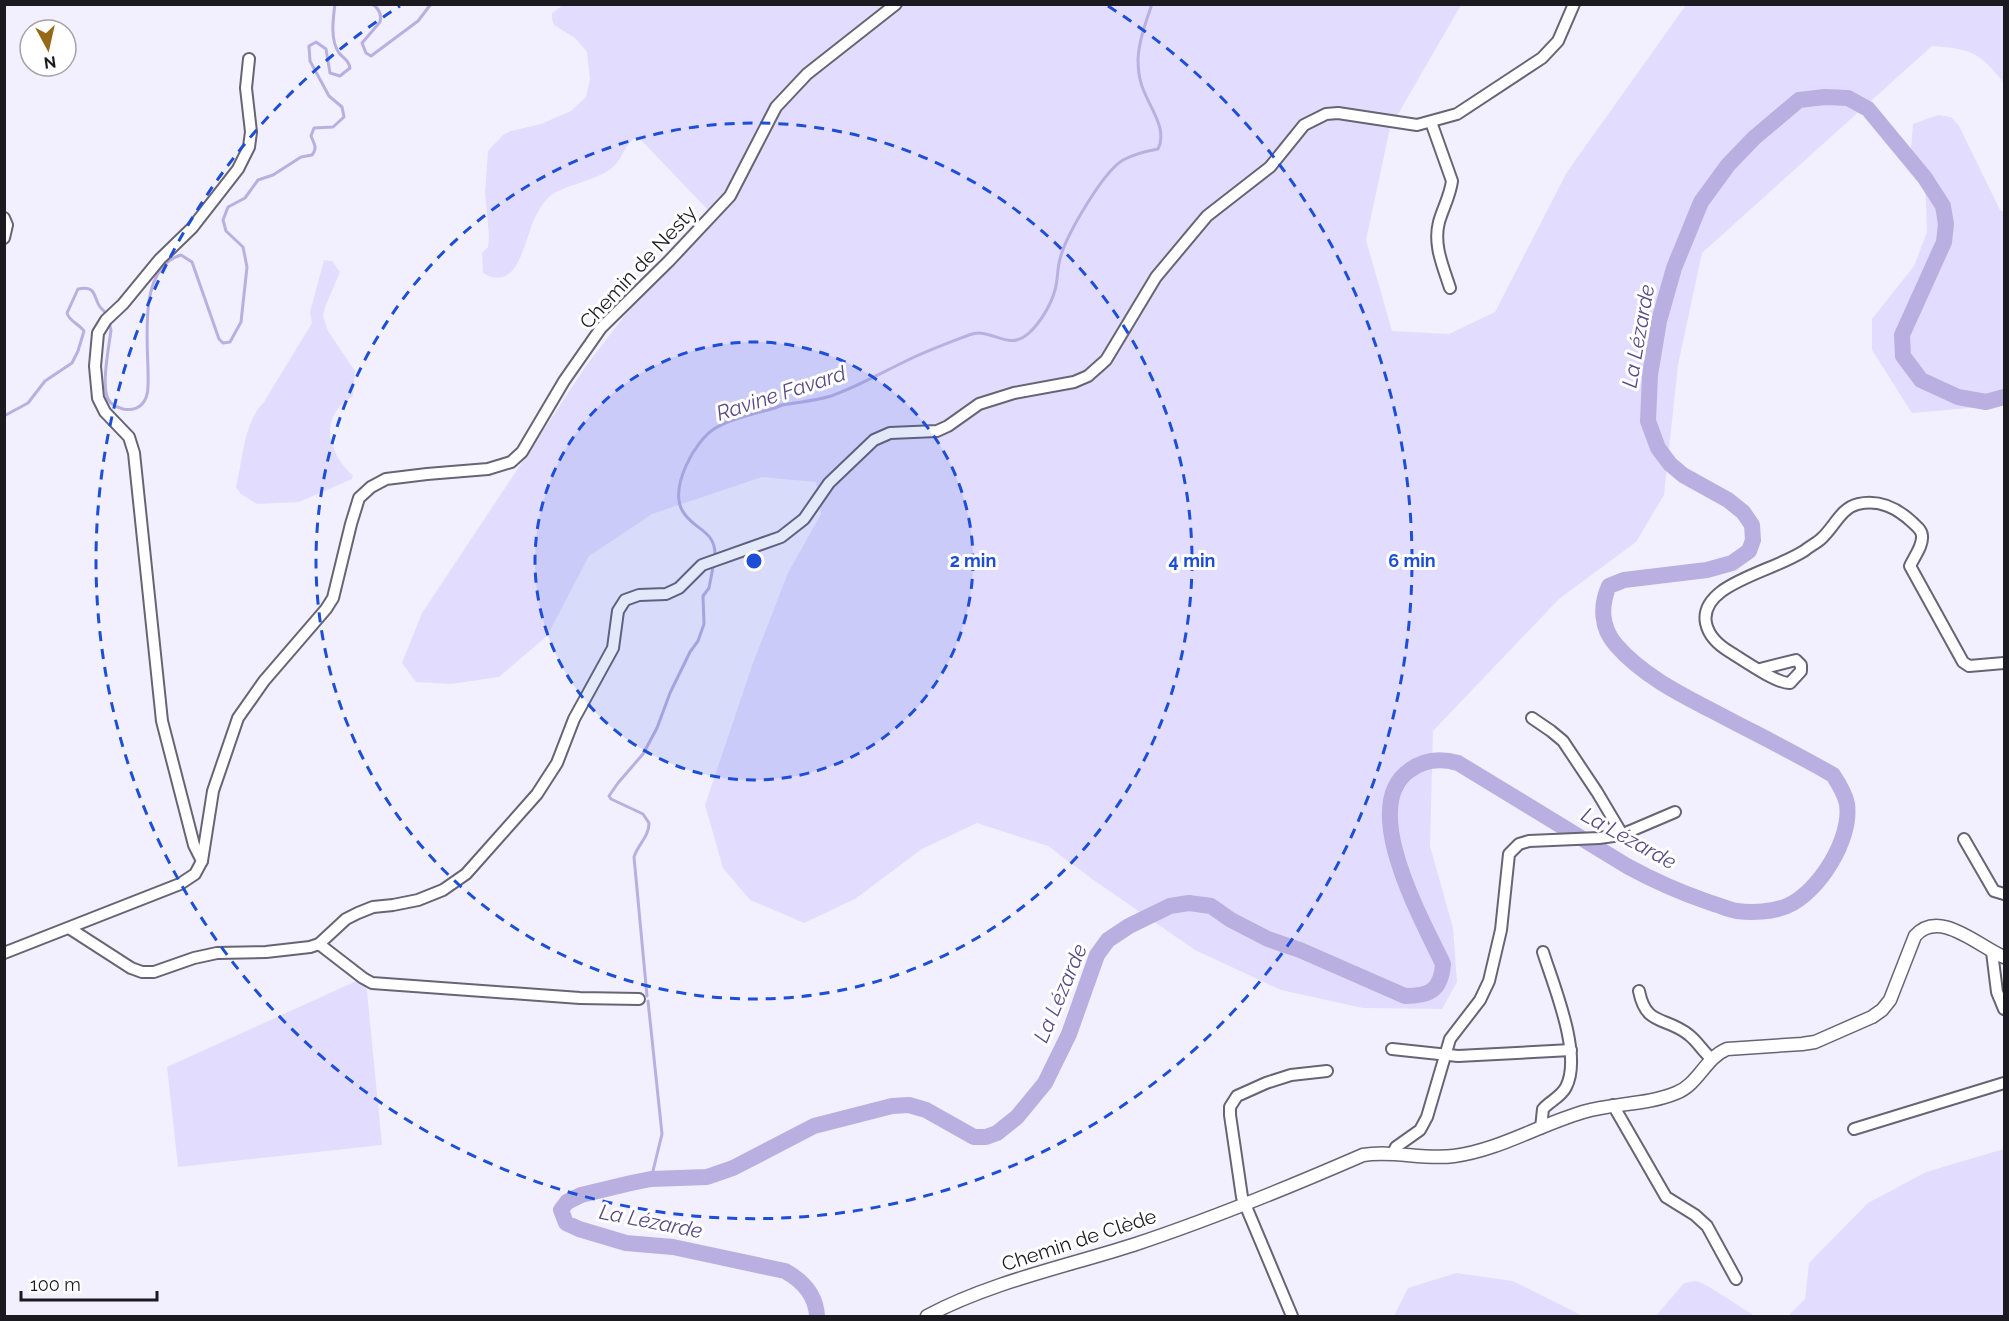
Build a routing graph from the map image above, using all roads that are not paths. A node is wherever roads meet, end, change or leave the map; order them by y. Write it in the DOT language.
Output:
graph roads {
  1 [pos="896,4"];
  2 [pos="1574,4"];
  3 [pos="249,59"];
  4 [pos="1431,122"];
  5 [pos="4,218"];
  6 [pos="4,238"];
  7 [pos="1450,288"];
  8 [pos="2004,663"];
  9 [pos="1760,669"];
  10 [pos="1532,718"];
  11 [pos="1675,812"];
  12 [pos="1623,834"];
  13 [pos="1964,839"];
  14 [pos="202,861"];
  15 [pos="2004,894"];
  16 [pos="69,928"];
  17 [pos="318,944"];
  18 [pos="1543,952"];
  19 [pos="1992,952"];
  20 [pos="4,953"];
  21 [pos="2004,957"];
  22 [pos="1639,991"];
  23 [pos="639,999"];
  24 [pos="2004,1009"];
  25 [pos="1392,1049"];
  26 [pos="1571,1050"];
  27 [pos="1444,1056"];
  28 [pos="1712,1059"];
  29 [pos="1326,1071"];
  30 [pos="2004,1083"];
  31 [pos="1613,1105"];
  32 [pos="1541,1128"];
  33 [pos="1854,1129"];
  34 [pos="1393,1153"];
  35 [pos="1245,1205"];
  36 [pos="1736,1279"];
  37 [pos="927,1317"];
  38 [pos="1292,1317"];
  1 -- 14 [label="street, Chemin de Nesty"];
  2 -- 4 [label="street"];
  3 -- 14 [label="street"];
  4 -- 7 [label="street"];
  4 -- 17 [label="street"];
  5 -- 6 [label="street"];
  8 -- 9 [label="street"];
  10 -- 12 [label="street"];
  11 -- 12 [label="street"];
  12 -- 27 [label="street"];
  13 -- 15 [label="street"];
  14 -- 16 [label="street"];
  16 -- 17 [label="street"];
  16 -- 20 [label="street"];
  17 -- 23 [label="street"];
  18 -- 26 [label="street"];
  19 -- 21 [label="main road"];
  19 -- 24 [label="street"];
  19 -- 28 [label="main road"];
  22 -- 28 [label="street"];
  25 -- 27 [label="street"];
  26 -- 27 [label="street"];
  26 -- 32 [label="street"];
  27 -- 34 [label="street"];
  28 -- 31 [label="main road, Chemin de Clède"];
  29 -- 35 [label="street"];
  30 -- 33 [label="street"];
  31 -- 32 [label="main road, Chemin de Clède"];
  31 -- 36 [label="street"];
  32 -- 34 [label="main road, Chemin de Clède"];
  34 -- 35 [label="main road, Chemin de Clède"];
  35 -- 37 [label="main road, Chemin de Clède"];
  35 -- 38 [label="street"];
}
